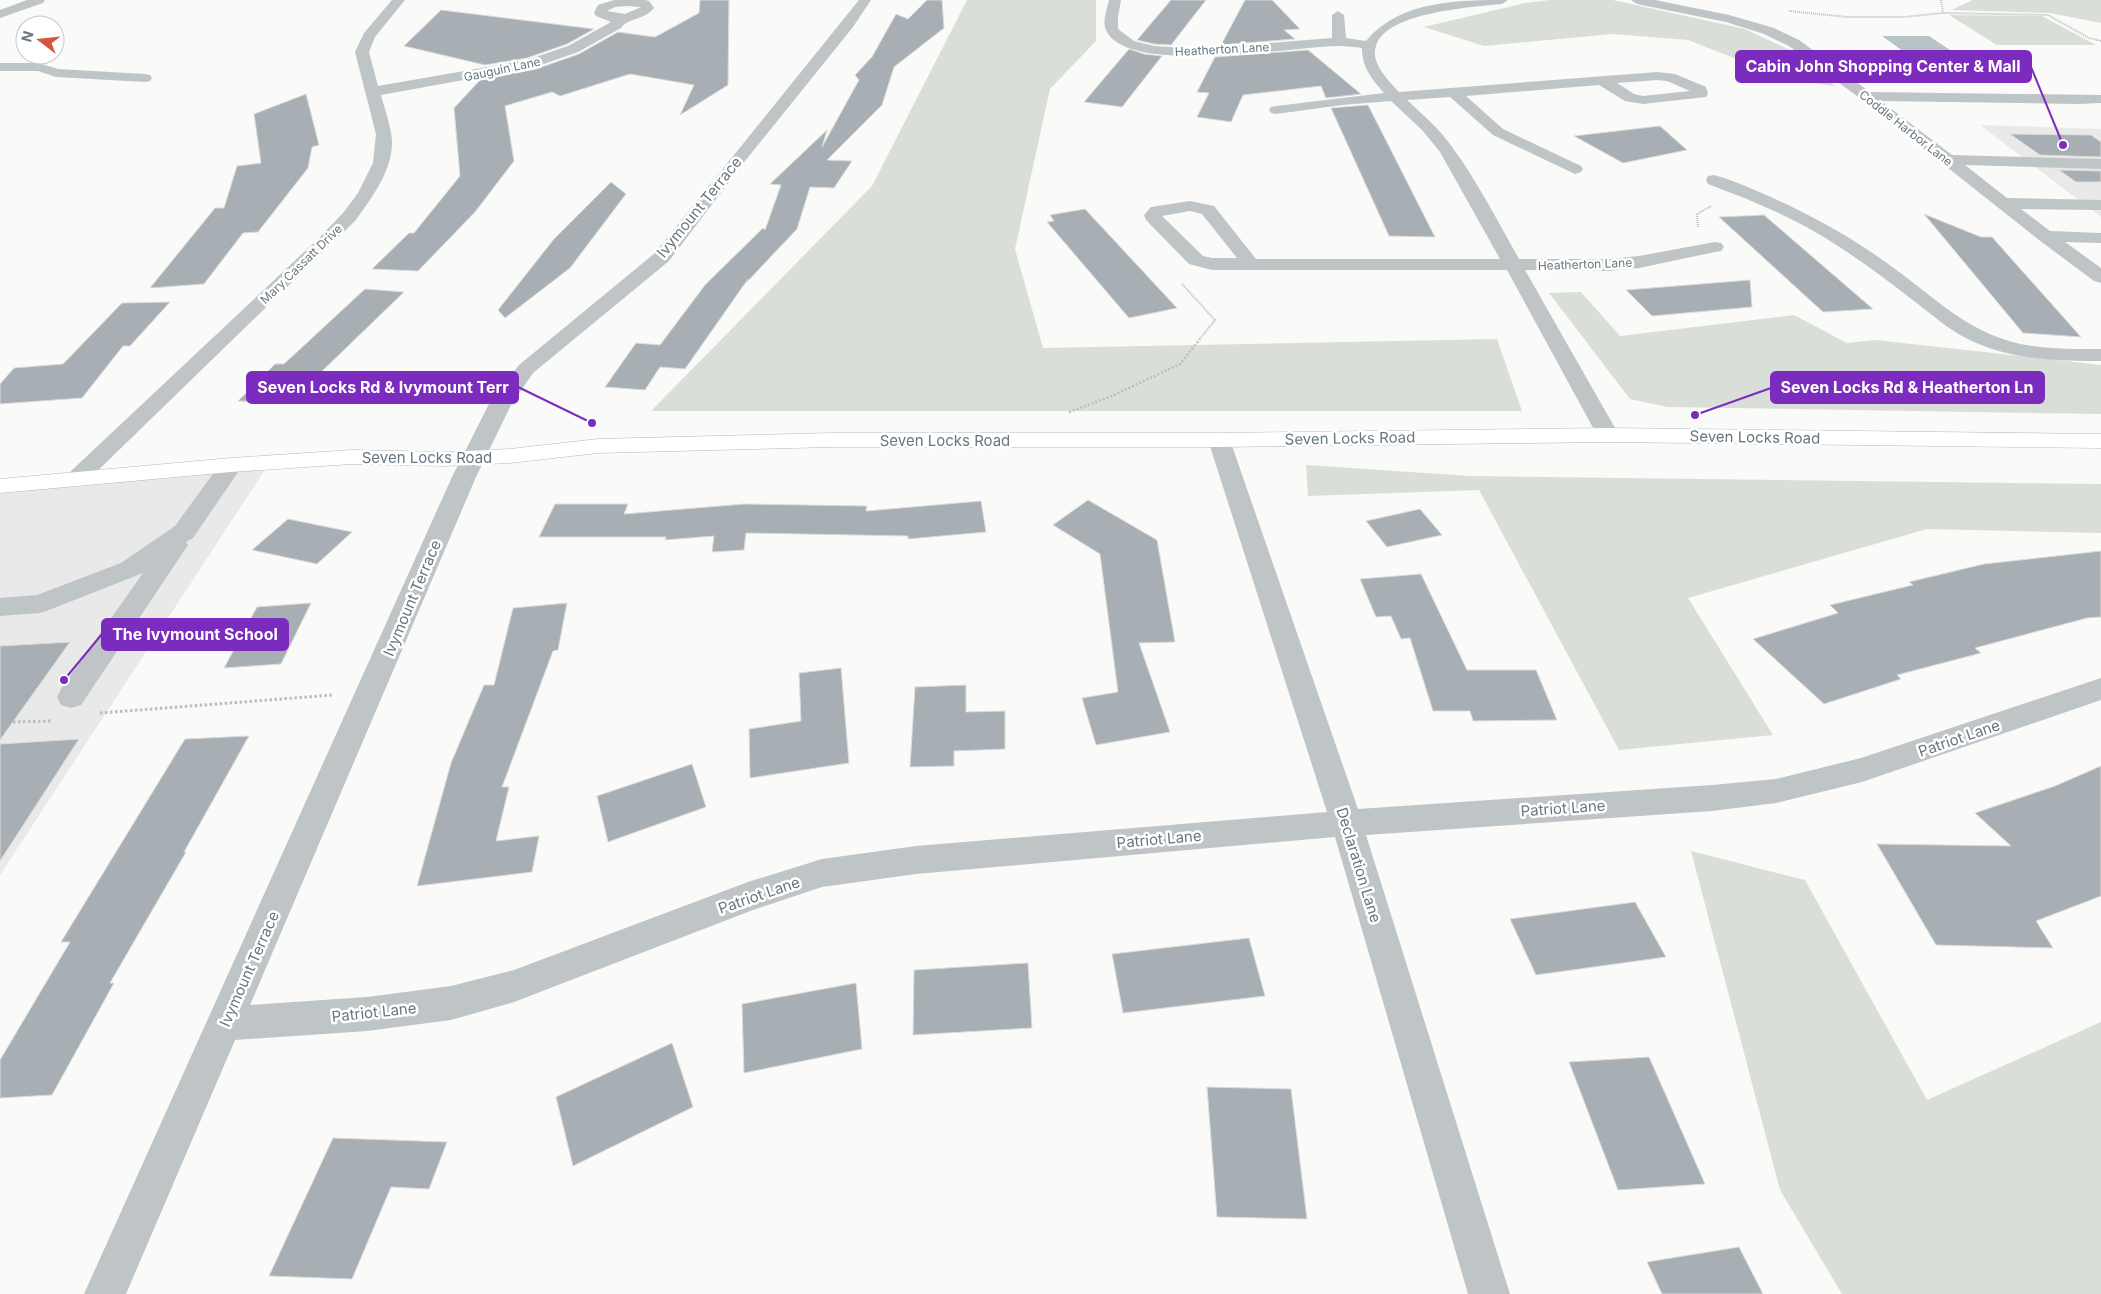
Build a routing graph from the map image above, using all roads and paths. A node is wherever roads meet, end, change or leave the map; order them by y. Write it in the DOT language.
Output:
graph roads {
  1 [pos="39,0"];
  2 [pos="399,0"];
  3 [pos="865,0"];
  4 [pos="1115,0"];
  5 [pos="1502,0"];
  6 [pos="1637,0"];
  7 [pos="1941,0"];
  8 [pos="1784,11"];
  9 [pos="1943,13"];
  10 [pos="0,14"];
  11 [pos="1338,15"];
  12 [pos="622,17"];
  13 [pos="2101,41"];
  14 [pos="1339,42"];
  15 [pos="1370,45"];
  16 [pos="0,67"];
  17 [pos="145,78"];
  18 [pos="1603,81"];
  19 [pos="372,92"];
  20 [pos="1453,92"];
  21 [pos="1866,96"];
  22 [pos="1395,97"];
  23 [pos="2101,99"];
  24 [pos="1276,110"];
  25 [pos="1948,160"];
  26 [pos="2023,162"];
  27 [pos="2101,164"];
  28 [pos="1574,169"];
  29 [pos="2046,178"];
  30 [pos="1714,180"];
  31 [pos="2060,189"];
  32 [pos="1743,192"];
  33 [pos="2003,204"];
  34 [pos="2083,205"];
  35 [pos="2101,205"];
  36 [pos="2044,236"];
  37 [pos="2101,238"];
  38 [pos="1715,247"];
  39 [pos="1251,264"];
  40 [pos="1515,266"];
  41 [pos="2101,277"];
  42 [pos="1182,284"];
  43 [pos="2101,355"];
  44 [pos="1060,415"];
  45 [pos="1608,435"];
  46 [pos="1219,440"];
  47 [pos="2101,441"];
  48 [pos="477,450"];
  49 [pos="231,465"];
  50 [pos="78,477"];
  51 [pos="0,486"];
  52 [pos="184,532"];
  53 [pos="0,607"];
  54 [pos="2101,689"];
  55 [pos="371,692"];
  56 [pos="71,697"];
  57 [pos="97,713"];
  58 [pos="57,721"];
  59 [pos="13,722"];
  60 [pos="1346,824"];
  61 [pos="224,1024"];
  62 [pos="105,1294"];
  63 [pos="1489,1294"];
  1 -- 10 [label="street"];
  2 -- 19 [label="street, Mary Cassatt Drive"];
  3 -- 48 [label="street, Ivymount Terrace"];
  4 -- 14 [label="street, Heatherton Lane"];
  5 -- 15 [label="street"];
  6 -- 21 [label="street, Coddle Harbor Lane"];
  7 -- 9 [label="path"];
  8 -- 9 [label="path"];
  9 -- 13 [label="path"];
  11 -- 14 [label="street"];
  12 -- 19 [label="street, Gauguin Lane"];
  14 -- 15 [label="street, Heatherton Lane"];
  15 -- 22 [label="street, Heatherton Lane"];
  16 -- 17 [label="street"];
  18 -- 18 [label="street"];
  18 -- 20 [label="street"];
  19 -- 50 [label="street, Mary Cassatt Drive"];
  20 -- 22 [label="street"];
  20 -- 28 [label="street"];
  21 -- 23 [label="street"];
  21 -- 25 [label="street, Coddle Harbor Lane"];
  22 -- 24 [label="street"];
  22 -- 40 [label="street, Heatherton Lane"];
  25 -- 26 [label="street"];
  25 -- 33 [label="street, Coddle Harbor Lane"];
  26 -- 27 [label="street"];
  26 -- 29 [label="street"];
  30 -- 32 [label="street"];
  31 -- 34 [label="street"];
  32 -- 38 [label="path"];
  32 -- 43 [label="street"];
  33 -- 34 [label="street"];
  33 -- 36 [label="street, Coddle Harbor Lane"];
  34 -- 35 [label="street"];
  36 -- 37 [label="street"];
  36 -- 41 [label="street, Coddle Harbor Lane"];
  38 -- 40 [label="street, Heatherton Lane"];
  39 -- 39 [label="street, Heatherton Lane"];
  39 -- 40 [label="street, Heatherton Lane"];
  40 -- 45 [label="street, Heatherton Lane"];
  42 -- 44 [label="path"];
  45 -- 46 [label="main road, Seven Locks Road"];
  45 -- 47 [label="main road, Seven Locks Road"];
  46 -- 48 [label="main road, Seven Locks Road"];
  46 -- 60 [label="street, Declaration Lane"];
  48 -- 49 [label="main road, Seven Locks Road"];
  48 -- 55 [label="street, Ivymount Terrace"];
  49 -- 50 [label="main road"];
  49 -- 52 [label="street"];
  50 -- 51 [label="main road"];
  52 -- 53 [label="street"];
  52 -- 56 [label="street"];
  54 -- 60 [label="street, Patriot Lane"];
  55 -- 57 [label="path"];
  55 -- 61 [label="street, Ivymount Terrace"];
  58 -- 59 [label="path"];
  60 -- 61 [label="street, Patriot Lane"];
  60 -- 63 [label="street, Declaration Lane"];
  61 -- 62 [label="street, Ivymount Terrace"];
}
